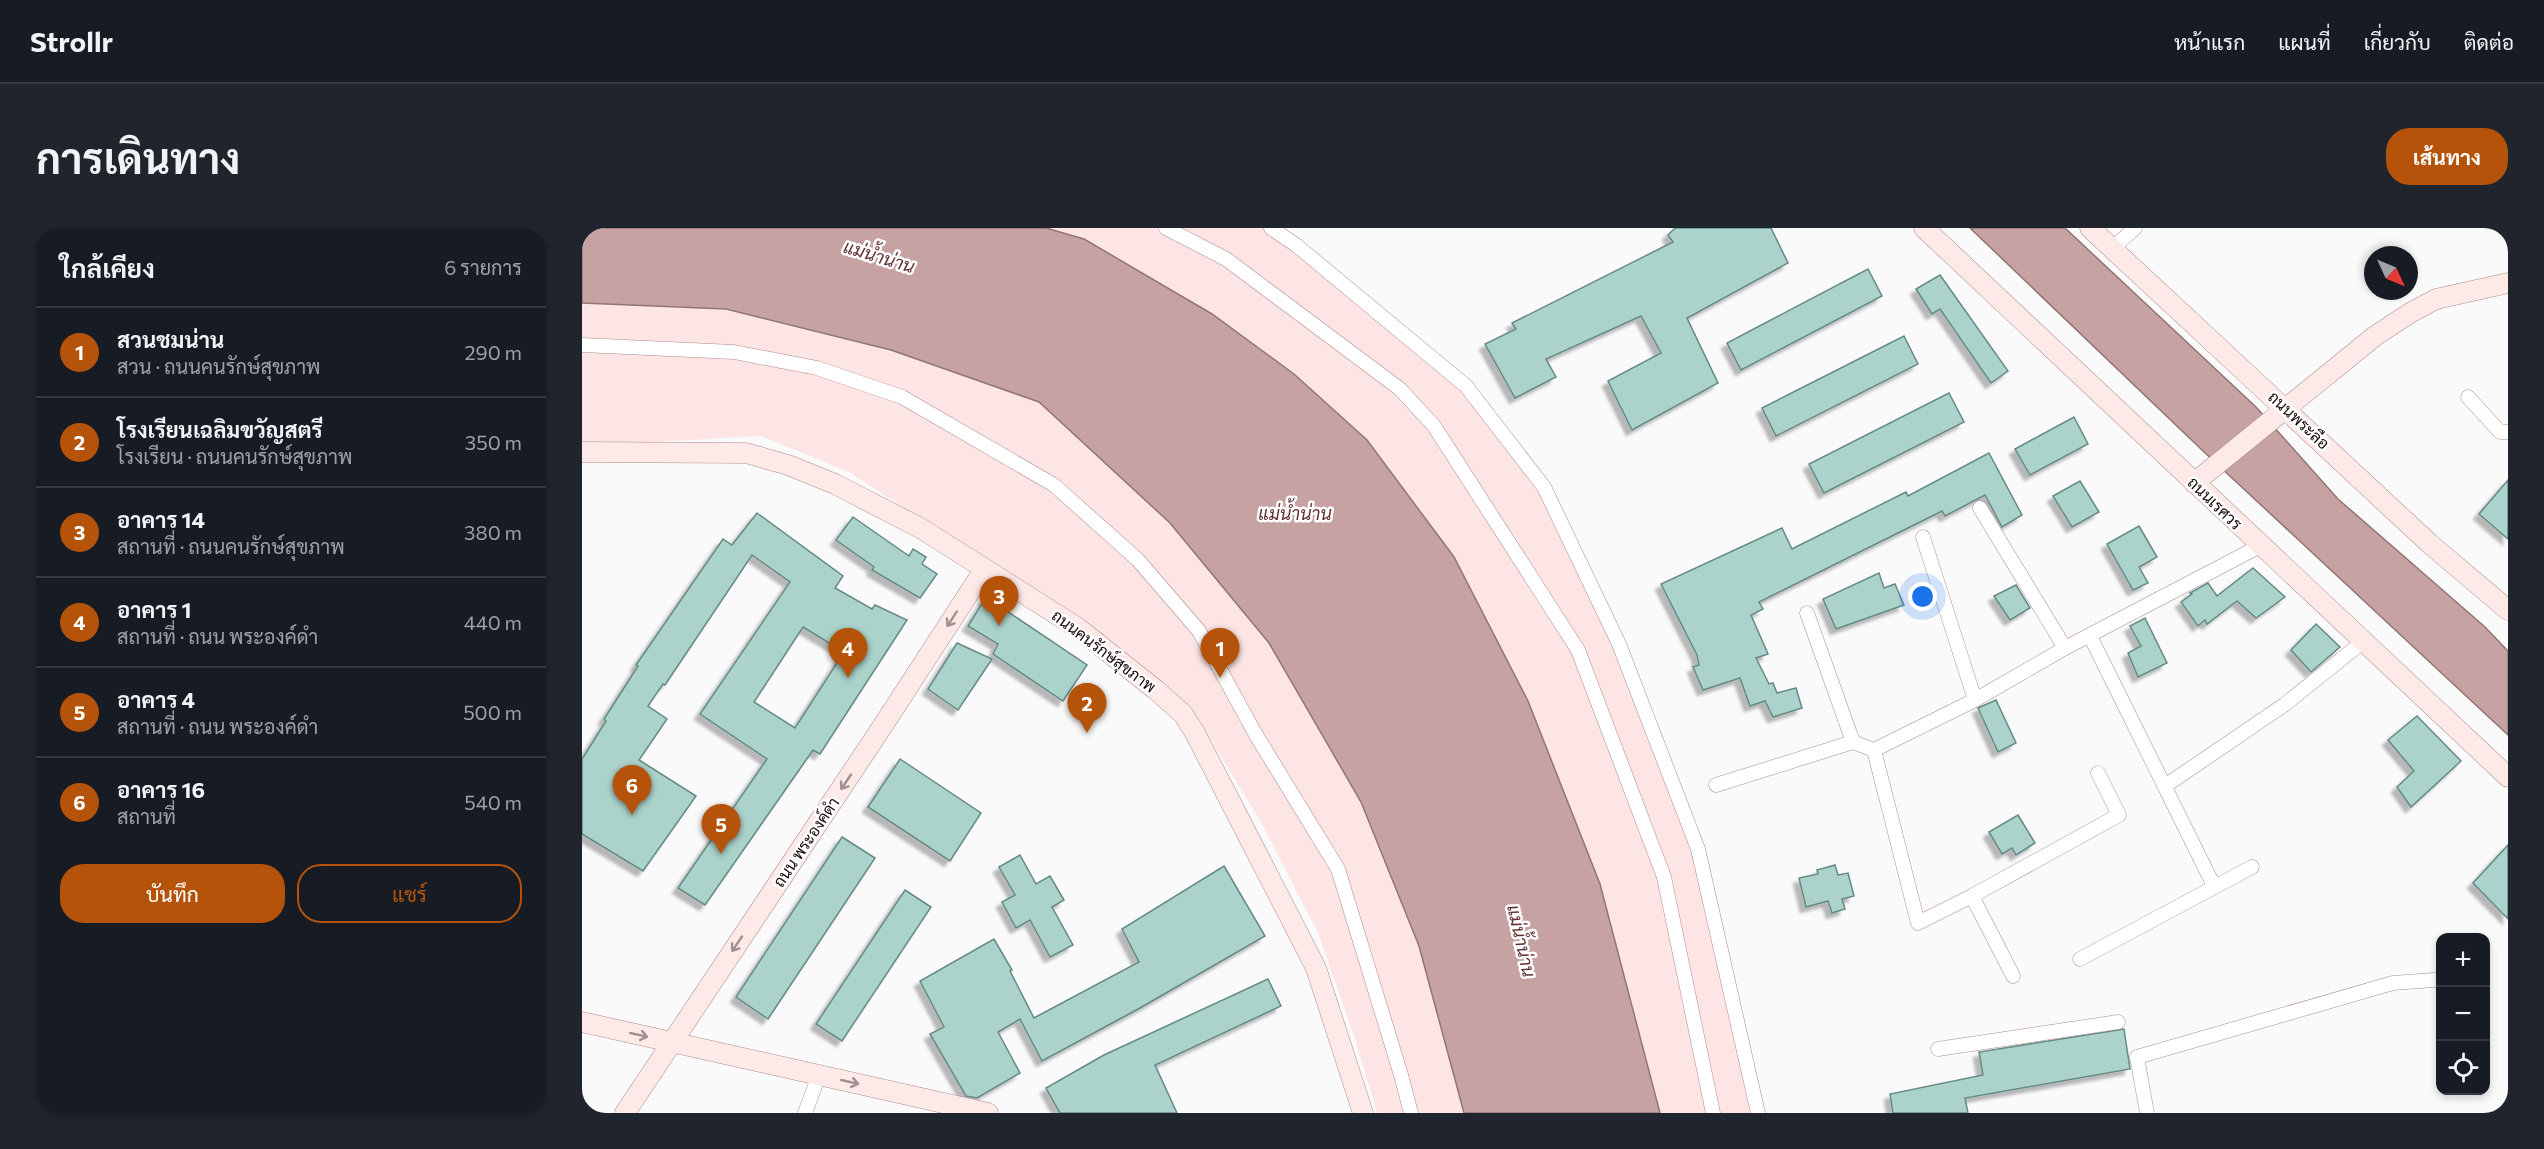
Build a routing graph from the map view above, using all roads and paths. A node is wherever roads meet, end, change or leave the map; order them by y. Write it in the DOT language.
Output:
graph roads {
  1 [pos="1166,228"];
  2 [pos="1271,228"];
  3 [pos="1924,228"];
  4 [pos="2090,228"];
  5 [pos="2135,228"];
  6 [pos="2112,249"];
  7 [pos="2508,283"];
  8 [pos="582,345"];
  9 [pos="2468,397"];
  10 [pos="2281,413"];
  11 [pos="2508,432"];
  12 [pos="582,452"];
  13 [pos="2194,483"];
  14 [pos="1980,508"];
  15 [pos="1923,537"];
  16 [pos="2260,546"];
  17 [pos="984,570"];
  18 [pos="2508,610"];
  19 [pos="1807,613"];
  20 [pos="2090,636"];
  21 [pos="2364,641"];
  22 [pos="2065,648"];
  23 [pos="1975,700"];
  24 [pos="1853,742"];
  25 [pos="1874,750"];
  26 [pos="2098,773"];
  27 [pos="2508,777"];
  28 [pos="1716,785"];
  29 [pos="2165,786"];
  30 [pos="2252,867"];
  31 [pos="2214,886"];
  32 [pos="1972,896"];
  33 [pos="2080,959"];
  34 [pos="2013,976"];
  35 [pos="2434,980"];
  36 [pos="582,1022"];
  37 [pos="2118,1022"];
  38 [pos="672,1042"];
  39 [pos="1938,1049"];
  40 [pos="819,1075"];
  41 [pos="625,1113"];
  42 [pos="805,1113"];
  43 [pos="988,1113"];
  44 [pos="1364,1113"];
  45 [pos="1411,1113"];
  46 [pos="1713,1113"];
  47 [pos="1758,1113"];
  48 [pos="2147,1113"];
  1 -- 46 [label="street"];
  2 -- 47 [label="street"];
  3 -- 13 [label="street, ถนนเรศวร"];
  4 -- 6 [label="street, ถนนพระลือ"];
  5 -- 6 [label="street"];
  6 -- 10 [label="street, ถนนพระลือ"];
  7 -- 10 [label="street"];
  8 -- 45 [label="street"];
  9 -- 11 [label="street"];
  10 -- 13 [label="street"];
  10 -- 18 [label="street, ถนนพระลือ"];
  12 -- 17 [label="street, ถนนคนรักษ์สุขภาพ"];
  13 -- 16 [label="street, ถนนเรศวร"];
  14 -- 22 [label="street"];
  15 -- 23 [label="street"];
  16 -- 20 [label="street"];
  16 -- 21 [label="street, ถนนเรศวร"];
  17 -- 38 [label="street, ถนน พระองค์ดำ, one-way"];
  17 -- 44 [label="street, ถนนคนรักษ์สุขภาพ"];
  19 -- 24 [label="street"];
  20 -- 22 [label="street"];
  20 -- 29 [label="street"];
  21 -- 27 [label="street, ถนนเรศวร"];
  21 -- 29 [label="street"];
  22 -- 23 [label="street"];
  23 -- 25 [label="street"];
  24 -- 25 [label="street"];
  24 -- 28 [label="street"];
  25 -- 32 [label="street"];
  26 -- 32 [label="street"];
  29 -- 31 [label="street"];
  30 -- 31 [label="street"];
  31 -- 33 [label="street"];
  32 -- 34 [label="street"];
  35 -- 48 [label="street"];
  36 -- 38 [label="street, one-way"];
  37 -- 39 [label="street"];
  38 -- 40 [label="street"];
  38 -- 41 [label="street, ถนน พระองค์ดำ"];
  40 -- 42 [label="street"];
  40 -- 43 [label="street, one-way"];
}
